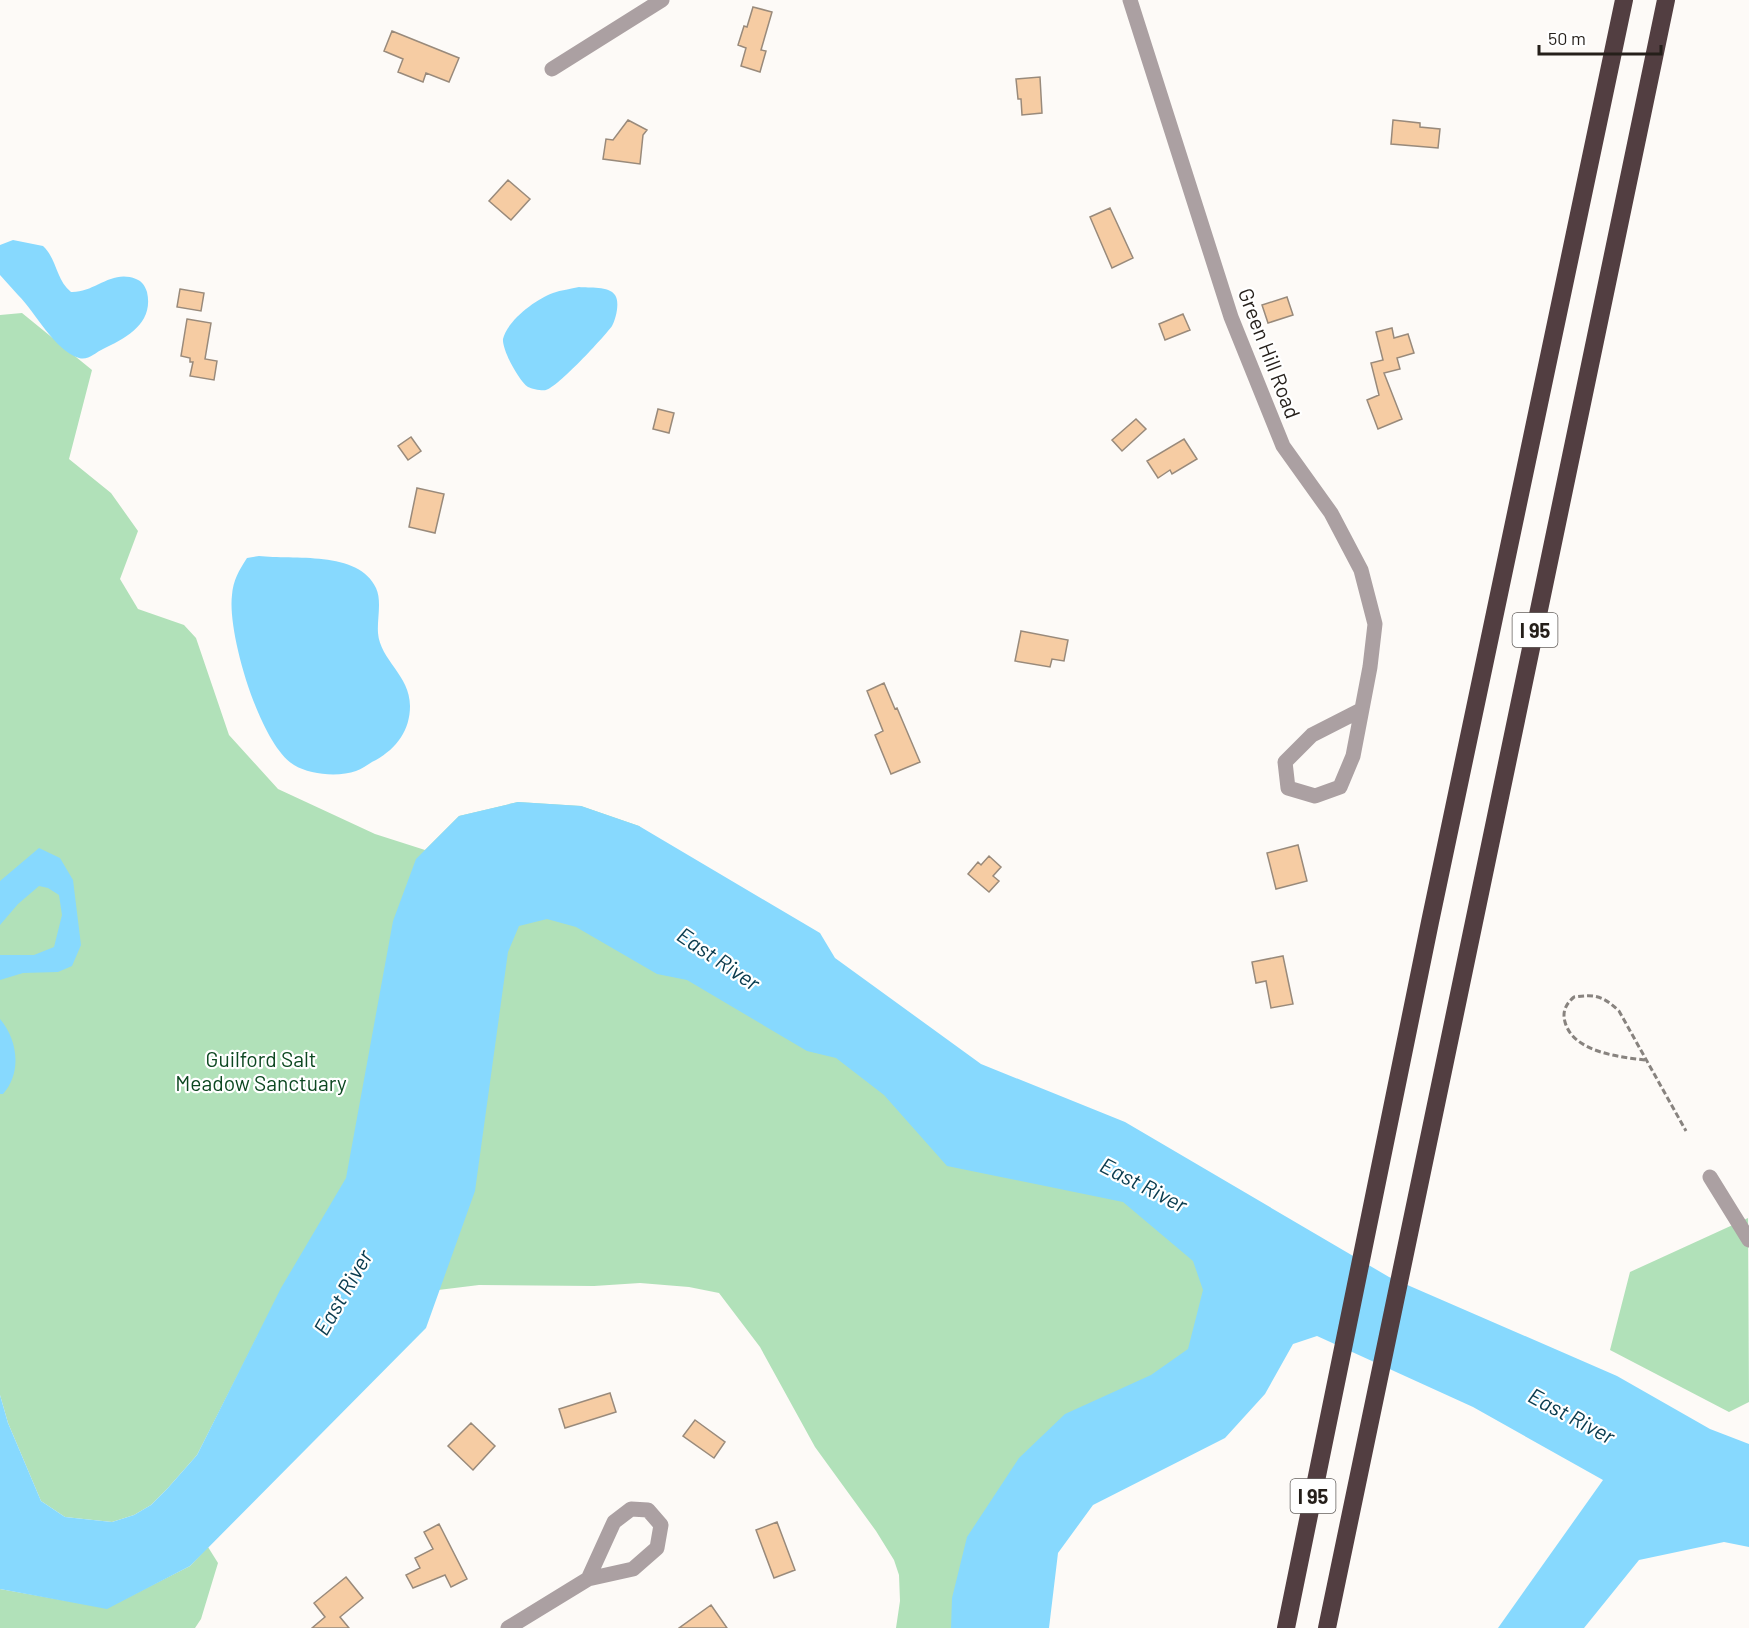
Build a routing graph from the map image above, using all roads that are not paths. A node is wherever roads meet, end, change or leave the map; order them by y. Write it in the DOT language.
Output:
graph roads {
  1 [pos="662,0"];
  2 [pos="1130,0"];
  3 [pos="1624,0"];
  4 [pos="1666,0"];
  5 [pos="552,69"];
  6 [pos="1361,710"];
  7 [pos="1710,1177"];
  8 [pos="1749,1240"];
  9 [pos="588,1579"];
  10 [pos="508,1628"];
  11 [pos="1286,1628"];
  12 [pos="1327,1628"];
  1 -- 5 [label="street"];
  2 -- 6 [label="street, Green Hill Road"];
  3 -- 11 [label="highway, I 95"];
  4 -- 12 [label="highway, I 95"];
  6 -- 6 [label="street, Green Hill Road"];
  7 -- 8 [label="street"];
  9 -- 9 [label="street"];
  9 -- 10 [label="street"];
}
